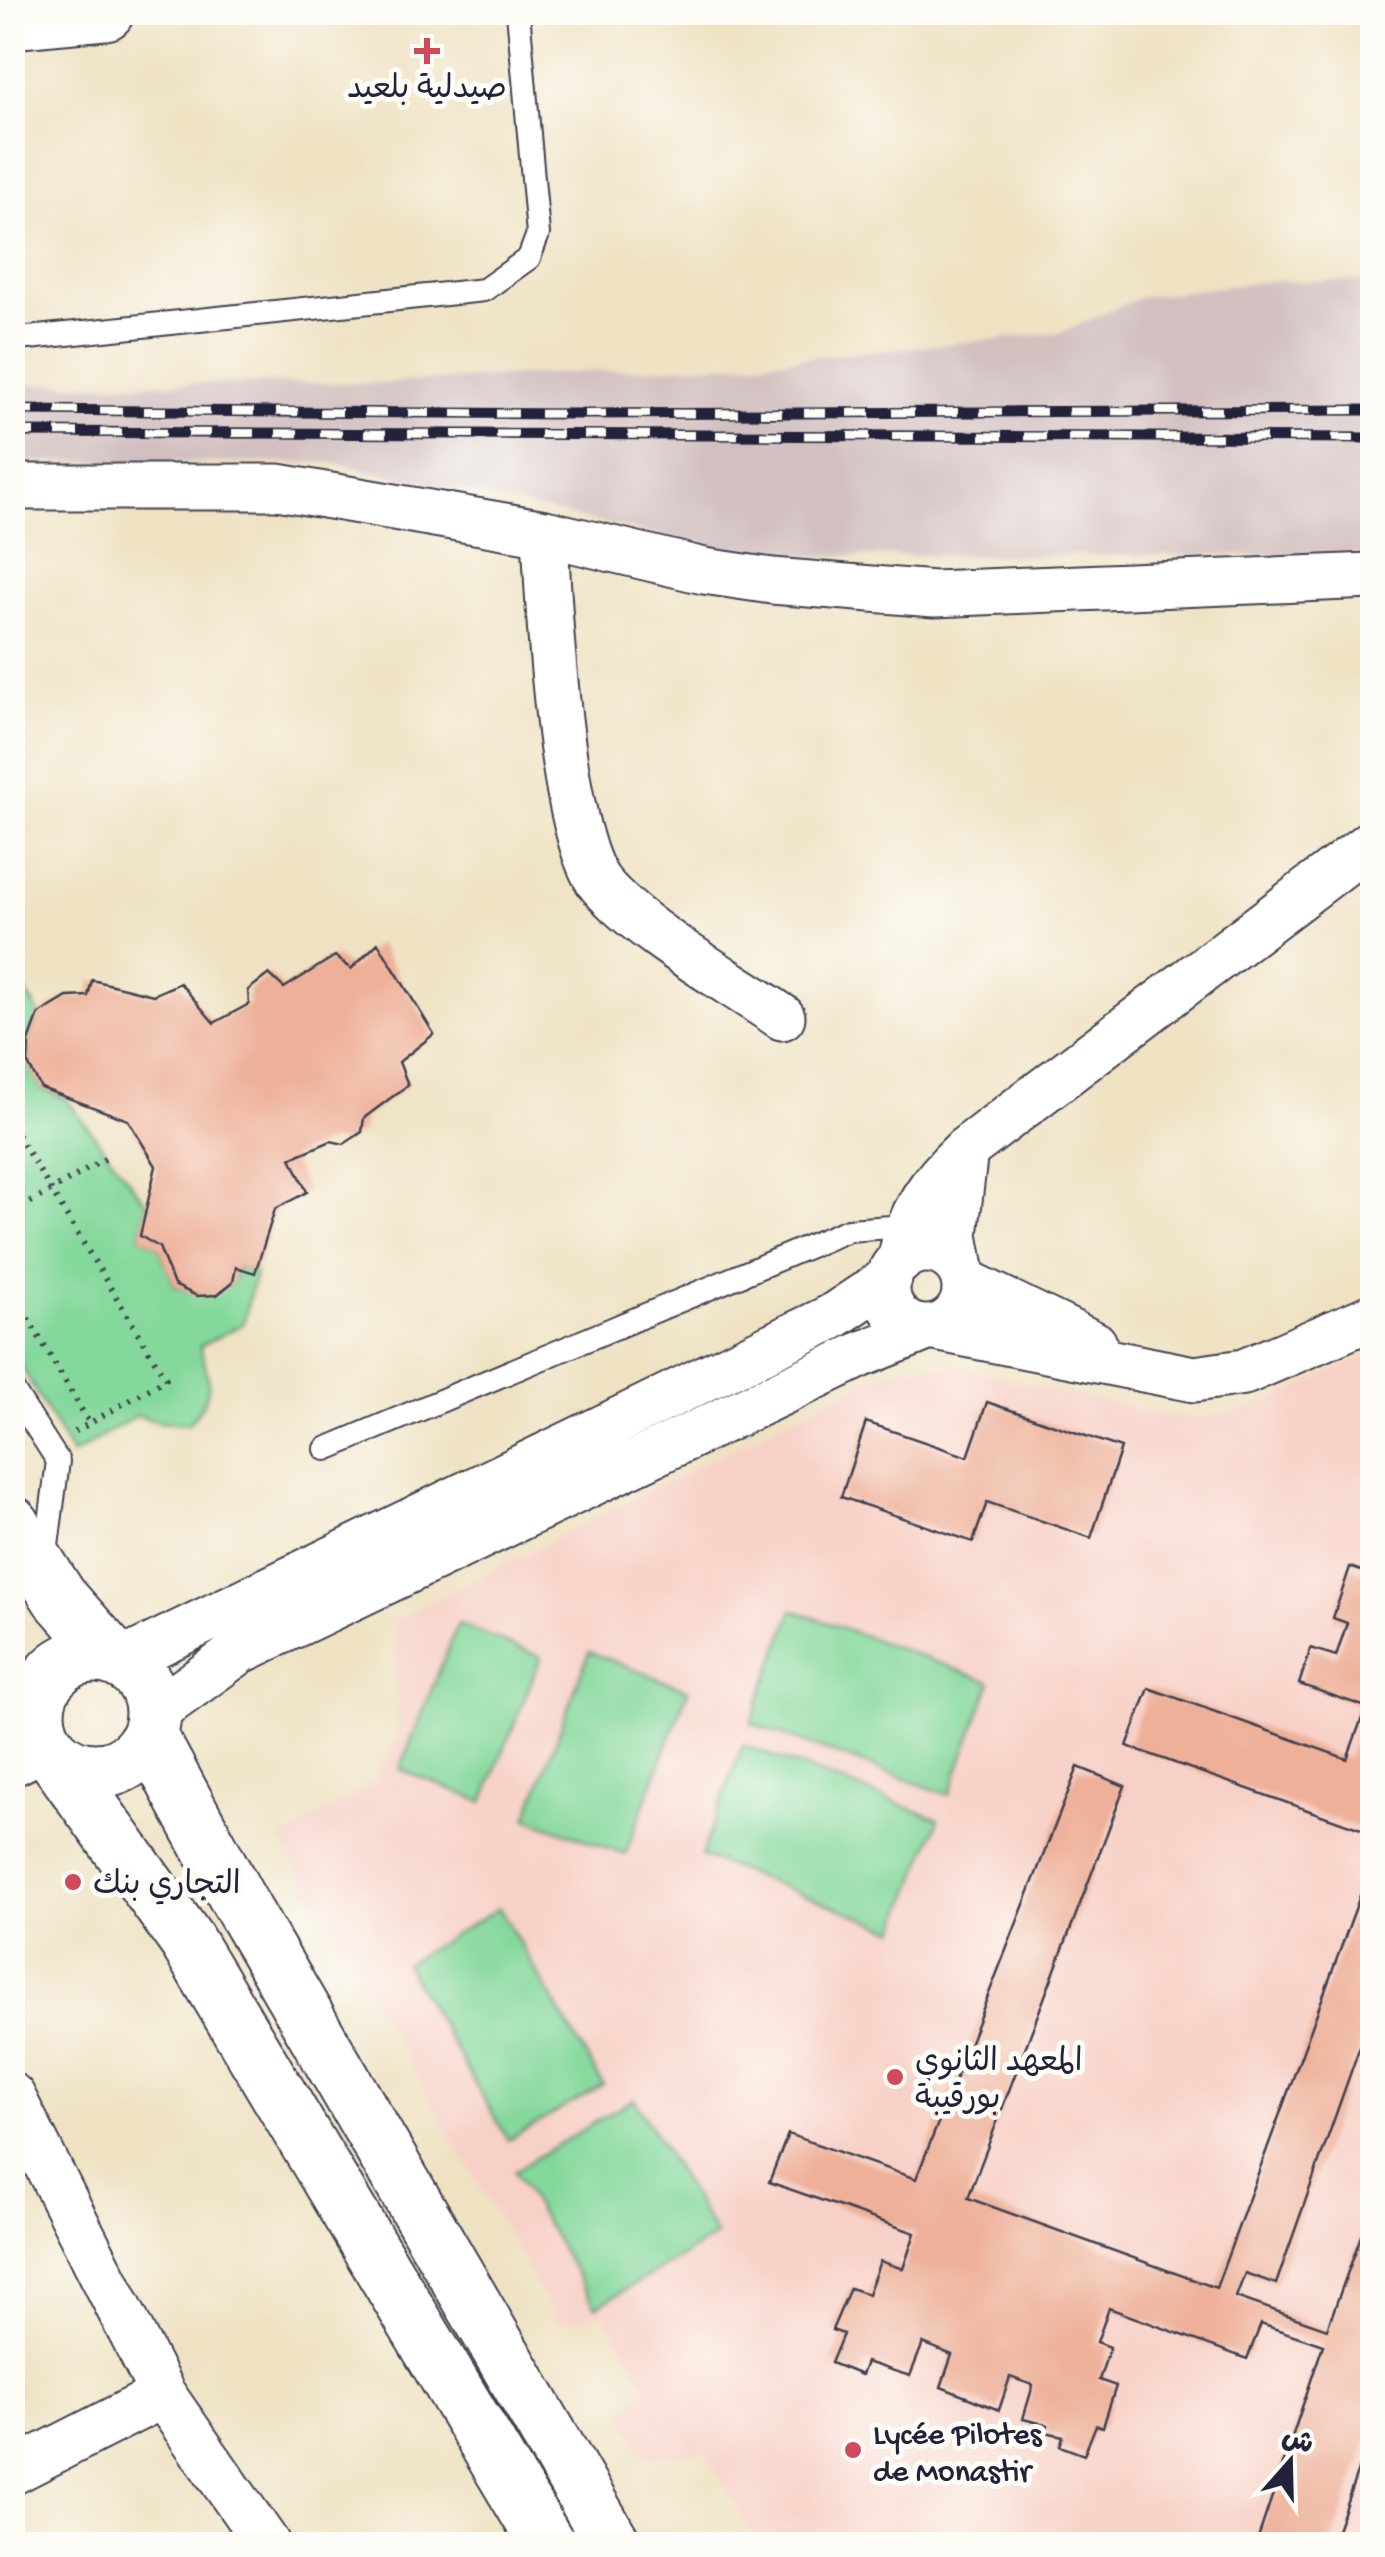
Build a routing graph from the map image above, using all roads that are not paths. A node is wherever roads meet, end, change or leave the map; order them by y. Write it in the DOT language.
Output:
graph roads {
  1 [pos="106,12"];
  2 [pos="518,12"];
  3 [pos="12,21"];
  4 [pos="28,338"];
  5 [pos="12,487"];
  6 [pos="545,532"];
  7 [pos="1372,576"];
  8 [pos="1372,842"];
  9 [pos="782,1017"];
  10 [pos="966,1150"];
  11 [pos="898,1255"];
  12 [pos="963,1277"];
  13 [pos="1372,1317"];
  14 [pos="931,1328"];
  15 [pos="1154,1374"];
  16 [pos="12,1389"];
  17 [pos="326,1449"];
  18 [pos="12,1524"];
  19 [pos="43,1574"];
  20 [pos="116,1660"];
  21 [pos="12,1677"];
  22 [pos="152,1724"];
  23 [pos="38,1746"];
  24 [pos="12,2096"];
  25 [pos="163,2395"];
  26 [pos="15,2464"];
  27 [pos="266,2544"];
  28 [pos="547,2544"];
  29 [pos="613,2544"];
  1 -- 3 [label="main road"];
  2 -- 4 [label="lane"];
  5 -- 6 [label="street"];
  6 -- 7 [label="street"];
  6 -- 9 [label="street"];
  8 -- 10 [label="street"];
  10 -- 11 [label="street"];
  10 -- 12 [label="street"];
  11 -- 12 [label="street"];
  11 -- 14 [label="street"];
  11 -- 17 [label="lane"];
  11 -- 20 [label="street"];
  12 -- 14 [label="street"];
  12 -- 15 [label="street"];
  13 -- 15 [label="street"];
  14 -- 15 [label="street"];
  14 -- 22 [label="street"];
  16 -- 19 [label="lane"];
  18 -- 19 [label="main road"];
  19 -- 20 [label="main road"];
  20 -- 22 [label="main road"];
  20 -- 23 [label="main road"];
  21 -- 23 [label="main road"];
  22 -- 23 [label="main road"];
  22 -- 29 [label="main road"];
  23 -- 28 [label="main road"];
  24 -- 25 [label="street"];
  25 -- 26 [label="street"];
  25 -- 27 [label="street"];
}
